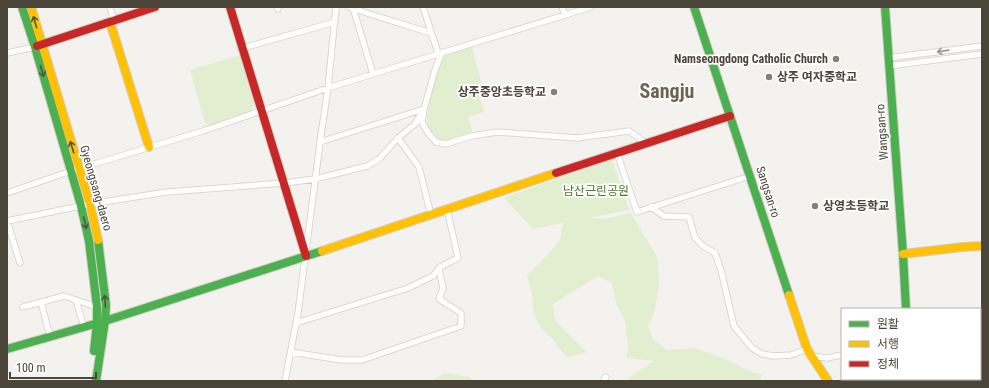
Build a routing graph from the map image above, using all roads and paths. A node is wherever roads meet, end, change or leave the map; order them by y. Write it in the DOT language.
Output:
graph roads {
  1 [pos="22,7"];
  2 [pos="31,7"];
  3 [pos="110,7"];
  4 [pos="155,7"];
  5 [pos="230,7"];
  6 [pos="336,7"];
  7 [pos="351,7"];
  8 [pos="423,7"];
  9 [pos="562,7"];
  10 [pos="591,7"];
  11 [pos="694,7"];
  12 [pos="885,7"];
  13 [pos="565,15"];
  14 [pos="112,21"];
  15 [pos="335,22"];
  16 [pos="432,33"];
  17 [pos="38,46"];
  18 [pos="982,46"];
  19 [pos="243,48"];
  20 [pos="982,49"];
  21 [pos="7,53"];
  22 [pos="440,53"];
  23 [pos="982,54"];
  24 [pos="889,62"];
  25 [pos="373,74"];
  26 [pos="328,88"];
  27 [pos="424,110"];
  28 [pos="262,111"];
  29 [pos="730,116"];
  30 [pos="398,138"];
  31 [pos="320,142"];
  32 [pos="647,144"];
  33 [pos="149,148"];
  34 [pos="617,153"];
  35 [pos="75,170"];
  36 [pos="750,176"];
  37 [pos="315,179"];
  38 [pos="284,183"];
  39 [pos="7,193"];
  40 [pos="90,204"];
  41 [pos="81,206"];
  42 [pos="651,207"];
  43 [pos="446,209"];
  44 [pos="431,214"];
  45 [pos="7,221"];
  46 [pos="7,225"];
  47 [pos="982,246"];
  48 [pos="903,254"];
  49 [pos="306,256"];
  50 [pos="20,263"];
  51 [pos="439,269"];
  52 [pos="76,300"];
  53 [pos="41,302"];
  54 [pos="23,307"];
  55 [pos="97,307"];
  56 [pos="906,308"];
  57 [pos="101,322"];
  58 [pos="296,323"];
  59 [pos="84,327"];
  60 [pos="50,337"];
  61 [pos="7,349"];
  62 [pos="291,352"];
  63 [pos="810,352"];
  64 [pos="841,355"];
  65 [pos="90,381"];
  66 [pos="96,381"];
  67 [pos="285,381"];
  68 [pos="826,381"];
  1 -- 17 [label="street, Gyeongsang-daero"];
  17 -- 2 [label="street, Gyeongsang-daero, one-way"];
  3 -- 14 [label="street"];
  4 -- 14 [label="street"];
  5 -- 19 [label="street"];
  6 -- 15 [label="street"];
  7 -- 16 [label="street"];
  7 -- 25 [label="street"];
  8 -- 16 [label="street"];
  9 -- 13 [label="street"];
  10 -- 13 [label="street"];
  11 -- 29 [label="street, Sangsan-ro"];
  12 -- 24 [label="street, Wangsan-ro"];
  13 -- 22 [label="street"];
  14 -- 17 [label="street"];
  14 -- 33 [label="street"];
  15 -- 19 [label="street"];
  15 -- 26 [label="street"];
  16 -- 22 [label="street"];
  17 -- 21 [label="street"];
  17 -- 35 [label="street, Gyeongsang-daero"];
  18 -- 20 [label="street"];
  18 -- 24 [label="street, one-way"];
  19 -- 28 [label="street"];
  22 -- 25 [label="street"];
  22 -- 27 [label="street"];
  23 -- 24 [label="street"];
  24 -- 48 [label="street, Wangsan-ro"];
  25 -- 26 [label="street"];
  26 -- 28 [label="street"];
  26 -- 31 [label="street"];
  27 -- 30 [label="street"];
  27 -- 31 [label="street"];
  27 -- 32 [label="street"];
  28 -- 33 [label="street"];
  28 -- 38 [label="street"];
  29 -- 32 [label="street"];
  29 -- 36 [label="street, Sangsan-ro"];
  30 -- 37 [label="street"];
  30 -- 44 [label="street"];
  31 -- 37 [label="street"];
  32 -- 34 [label="street"];
  33 -- 35 [label="street"];
  34 -- 42 [label="street"];
  34 -- 43 [label="street"];
  35 -- 39 [label="street"];
  35 -- 40 [label="street, Gyeongsang-daero"];
  35 -- 41 [label="street, Gyeongsang-daero"];
  36 -- 42 [label="street"];
  36 -- 63 [label="street, Sangsan-ro"];
  37 -- 38 [label="street"];
  37 -- 49 [label="street"];
  38 -- 40 [label="street"];
  38 -- 49 [label="street"];
  40 -- 41 [label="street"];
  57 -- 40 [label="street, Gyeongsang-daero, one-way"];
  41 -- 45 [label="street"];
  41 -- 55 [label="street, Gyeongsang-daero, one-way"];
  42 -- 63 [label="street"];
  43 -- 44 [label="street"];
  43 -- 51 [label="street"];
  44 -- 49 [label="street"];
  46 -- 50 [label="street"];
  47 -- 48 [label="street"];
  48 -- 56 [label="street, Wangsan-ro"];
  49 -- 57 [label="street"];
  49 -- 58 [label="street"];
  51 -- 58 [label="street"];
  51 -- 62 [label="street"];
  52 -- 53 [label="street"];
  52 -- 55 [label="street"];
  52 -- 59 [label="street"];
  53 -- 54 [label="street"];
  53 -- 60 [label="street"];
  55 -- 57 [label="street, Gyeongsang-daero"];
  57 -- 59 [label="street"];
  57 -- 65 [label="street, Gyeongsang-daero"];
  57 -- 66 [label="street, Gyeongsang-daero"];
  58 -- 62 [label="street"];
  59 -- 60 [label="street"];
  60 -- 61 [label="street"];
  62 -- 67 [label="street"];
  63 -- 64 [label="street"];
  63 -- 68 [label="street, Sangsan-ro"];
}
